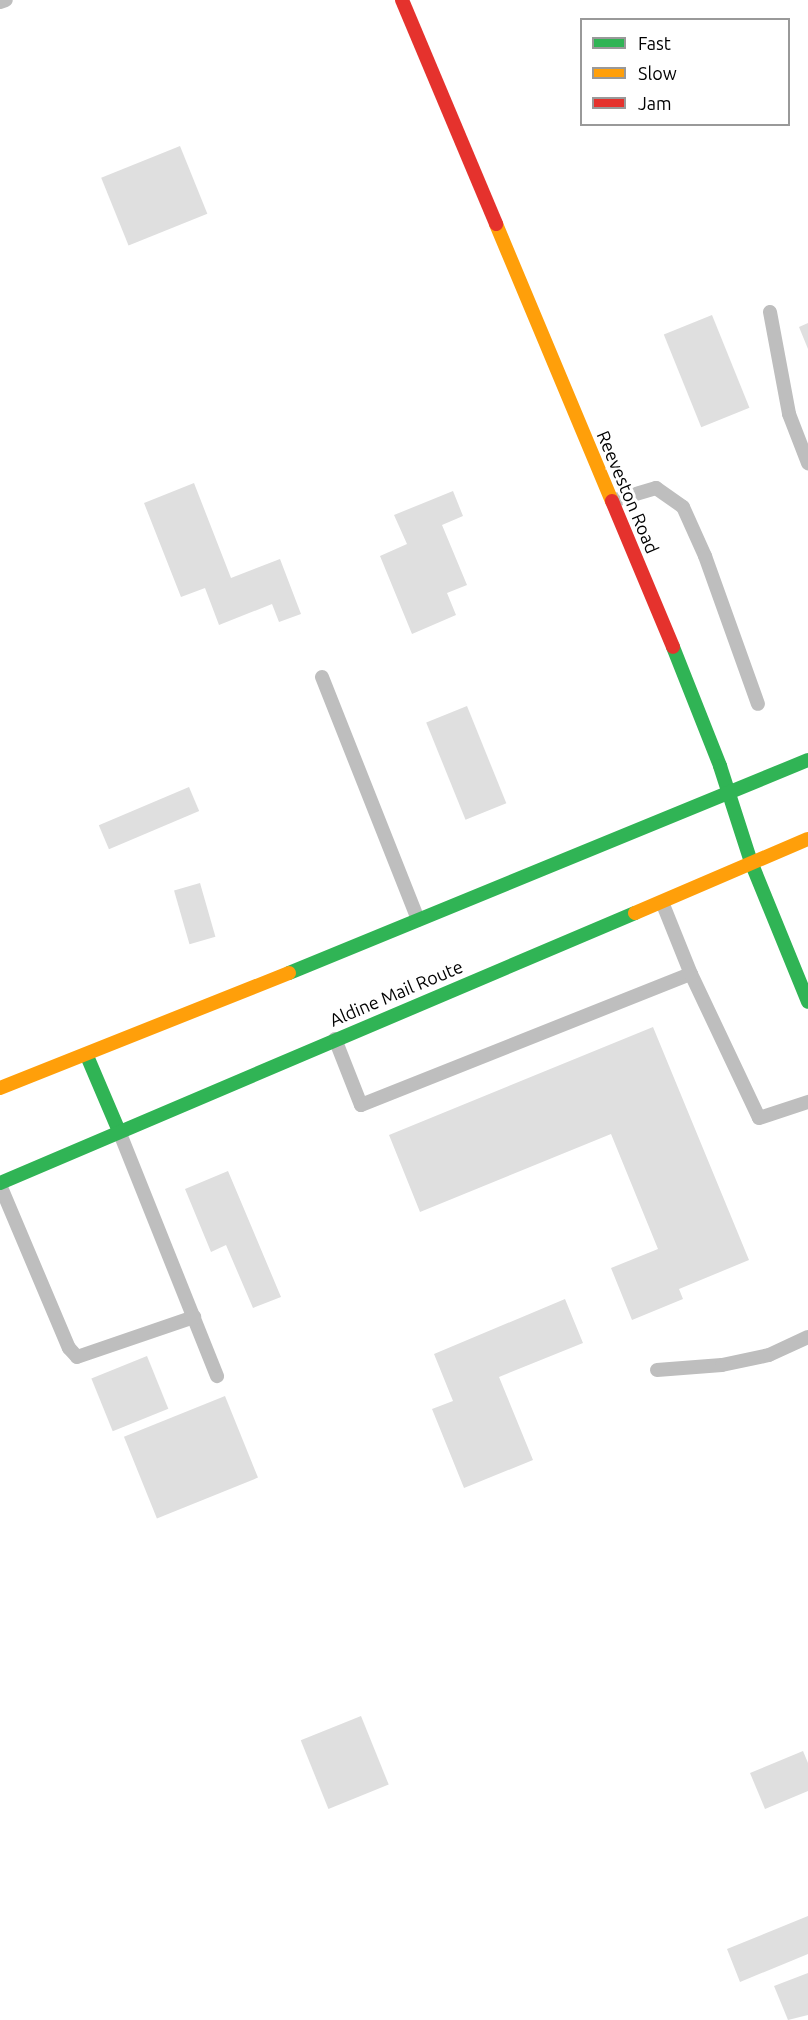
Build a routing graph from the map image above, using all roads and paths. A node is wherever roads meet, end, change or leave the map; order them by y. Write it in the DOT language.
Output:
graph roads {
  1 [pos="6,0"];
  2 [pos="402,0"];
  3 [pos="0,2"];
  4 [pos="770,312"];
  5 [pos="808,463"];
  6 [pos="612,501"];
  7 [pos="322,677"];
  8 [pos="758,704"];
  9 [pos="808,760"];
  10 [pos="727,793"];
  11 [pos="808,838"];
  12 [pos="751,862"];
  13 [pos="661,900"];
  14 [pos="418,920"];
  15 [pos="691,974"];
  16 [pos="808,1002"];
  17 [pos="334,1039"];
  18 [pos="87,1056"];
  19 [pos="0,1088"];
  20 [pos="808,1102"];
  21 [pos="118,1131"];
  22 [pos="0,1184"];
  23 [pos="194,1317"];
  24 [pos="808,1337"];
  25 [pos="657,1370"];
  26 [pos="217,1376"];
  1 -- 3 [label="lane"];
  2 -- 6 [label="main road, Reeveston Road"];
  4 -- 5 [label="lane"];
  6 -- 8 [label="lane"];
  6 -- 10 [label="main road, Reeveston Road"];
  7 -- 14 [label="lane"];
  9 -- 10 [label="main road"];
  10 -- 12 [label="main road, Reeveston Road"];
  10 -- 14 [label="main road"];
  11 -- 12 [label="main road, Aldine Mail Route"];
  12 -- 13 [label="main road, Aldine Mail Route"];
  12 -- 16 [label="main road, Reeveston Road"];
  13 -- 15 [label="lane"];
  13 -- 17 [label="main road, Aldine Mail Route"];
  14 -- 18 [label="main road"];
  15 -- 17 [label="lane"];
  15 -- 20 [label="lane"];
  17 -- 21 [label="main road, Aldine Mail Route"];
  18 -- 19 [label="main road"];
  18 -- 21 [label="main road"];
  21 -- 22 [label="main road, Aldine Mail Route"];
  21 -- 23 [label="lane"];
  22 -- 23 [label="lane"];
  23 -- 26 [label="lane"];
  24 -- 25 [label="lane"];
}
